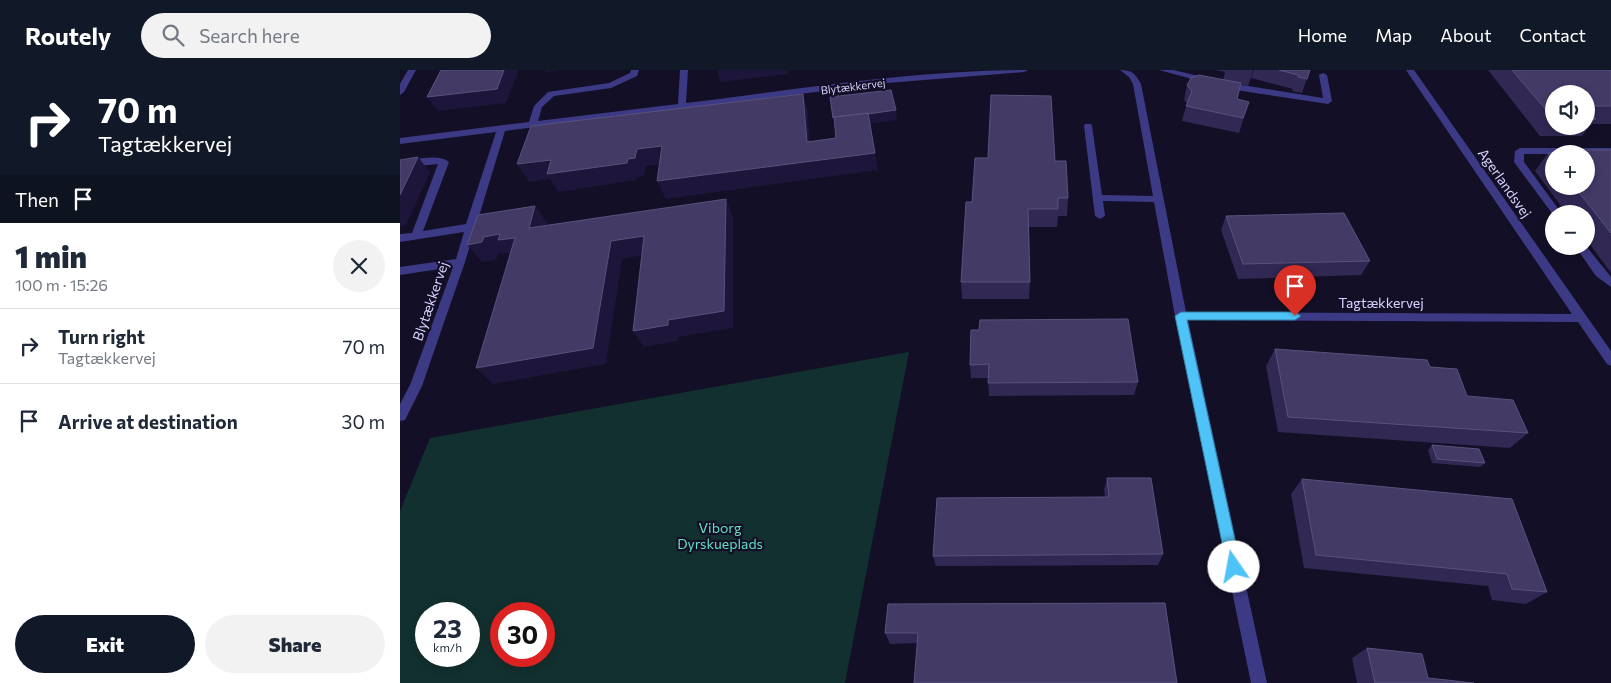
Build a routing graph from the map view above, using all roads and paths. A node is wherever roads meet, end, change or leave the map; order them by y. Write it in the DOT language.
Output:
graph roads {
  1 [pos="412,70"];
  2 [pos="635,70"];
  3 [pos="684,70"];
  4 [pos="1024,70"];
  5 [pos="1124,70"];
  6 [pos="1163,70"];
  7 [pos="1410,70"];
  8 [pos="1323,75"];
  9 [pos="400,92"];
  10 [pos="682,106"];
  11 [pos="533,125"];
  12 [pos="1088,126"];
  13 [pos="501,129"];
  14 [pos="400,141"];
  15 [pos="1611,152"];
  16 [pos="400,165"];
  17 [pos="1098,198"];
  18 [pos="1159,199"];
  19 [pos="1550,205"];
  20 [pos="1100,216"];
  21 [pos="471,227"];
  22 [pos="416,236"];
  23 [pos="400,238"];
  24 [pos="1587,255"];
  25 [pos="460,262"];
  26 [pos="400,271"];
  27 [pos="1611,283"];
  28 [pos="1181,316"];
  29 [pos="1582,318"];
  30 [pos="1611,361"];
  31 [pos="409,394"];
  32 [pos="400,416"];
  33 [pos="1259,683"];
  1 -- 9 [label="street"];
  2 -- 11 [label="street"];
  3 -- 10 [label="street"];
  4 -- 10 [label="street, Blytækkervej"];
  5 -- 18 [label="street"];
  6 -- 8 [label="street"];
  7 -- 29 [label="street, Agerlandsvej"];
  10 -- 11 [label="street, Blytækkervej"];
  11 -- 13 [label="street, Blytækkervej"];
  12 -- 17 [label="street"];
  13 -- 14 [label="street, Blytækkervej"];
  13 -- 21 [label="street, Blytækkervej"];
  15 -- 19 [label="street"];
  16 -- 22 [label="street"];
  17 -- 18 [label="street"];
  17 -- 20 [label="street"];
  18 -- 28 [label="street"];
  21 -- 22 [label="street"];
  21 -- 25 [label="street, Blytækkervej"];
  22 -- 23 [label="street"];
  24 -- 27 [label="street"];
  25 -- 26 [label="street"];
  25 -- 31 [label="street, Blytækkervej"];
  28 -- 29 [label="street, Tagtækkervej"];
  28 -- 33 [label="street"];
  29 -- 30 [label="street, Agerlandsvej"];
  31 -- 32 [label="street, Blytækkervej"];
}
